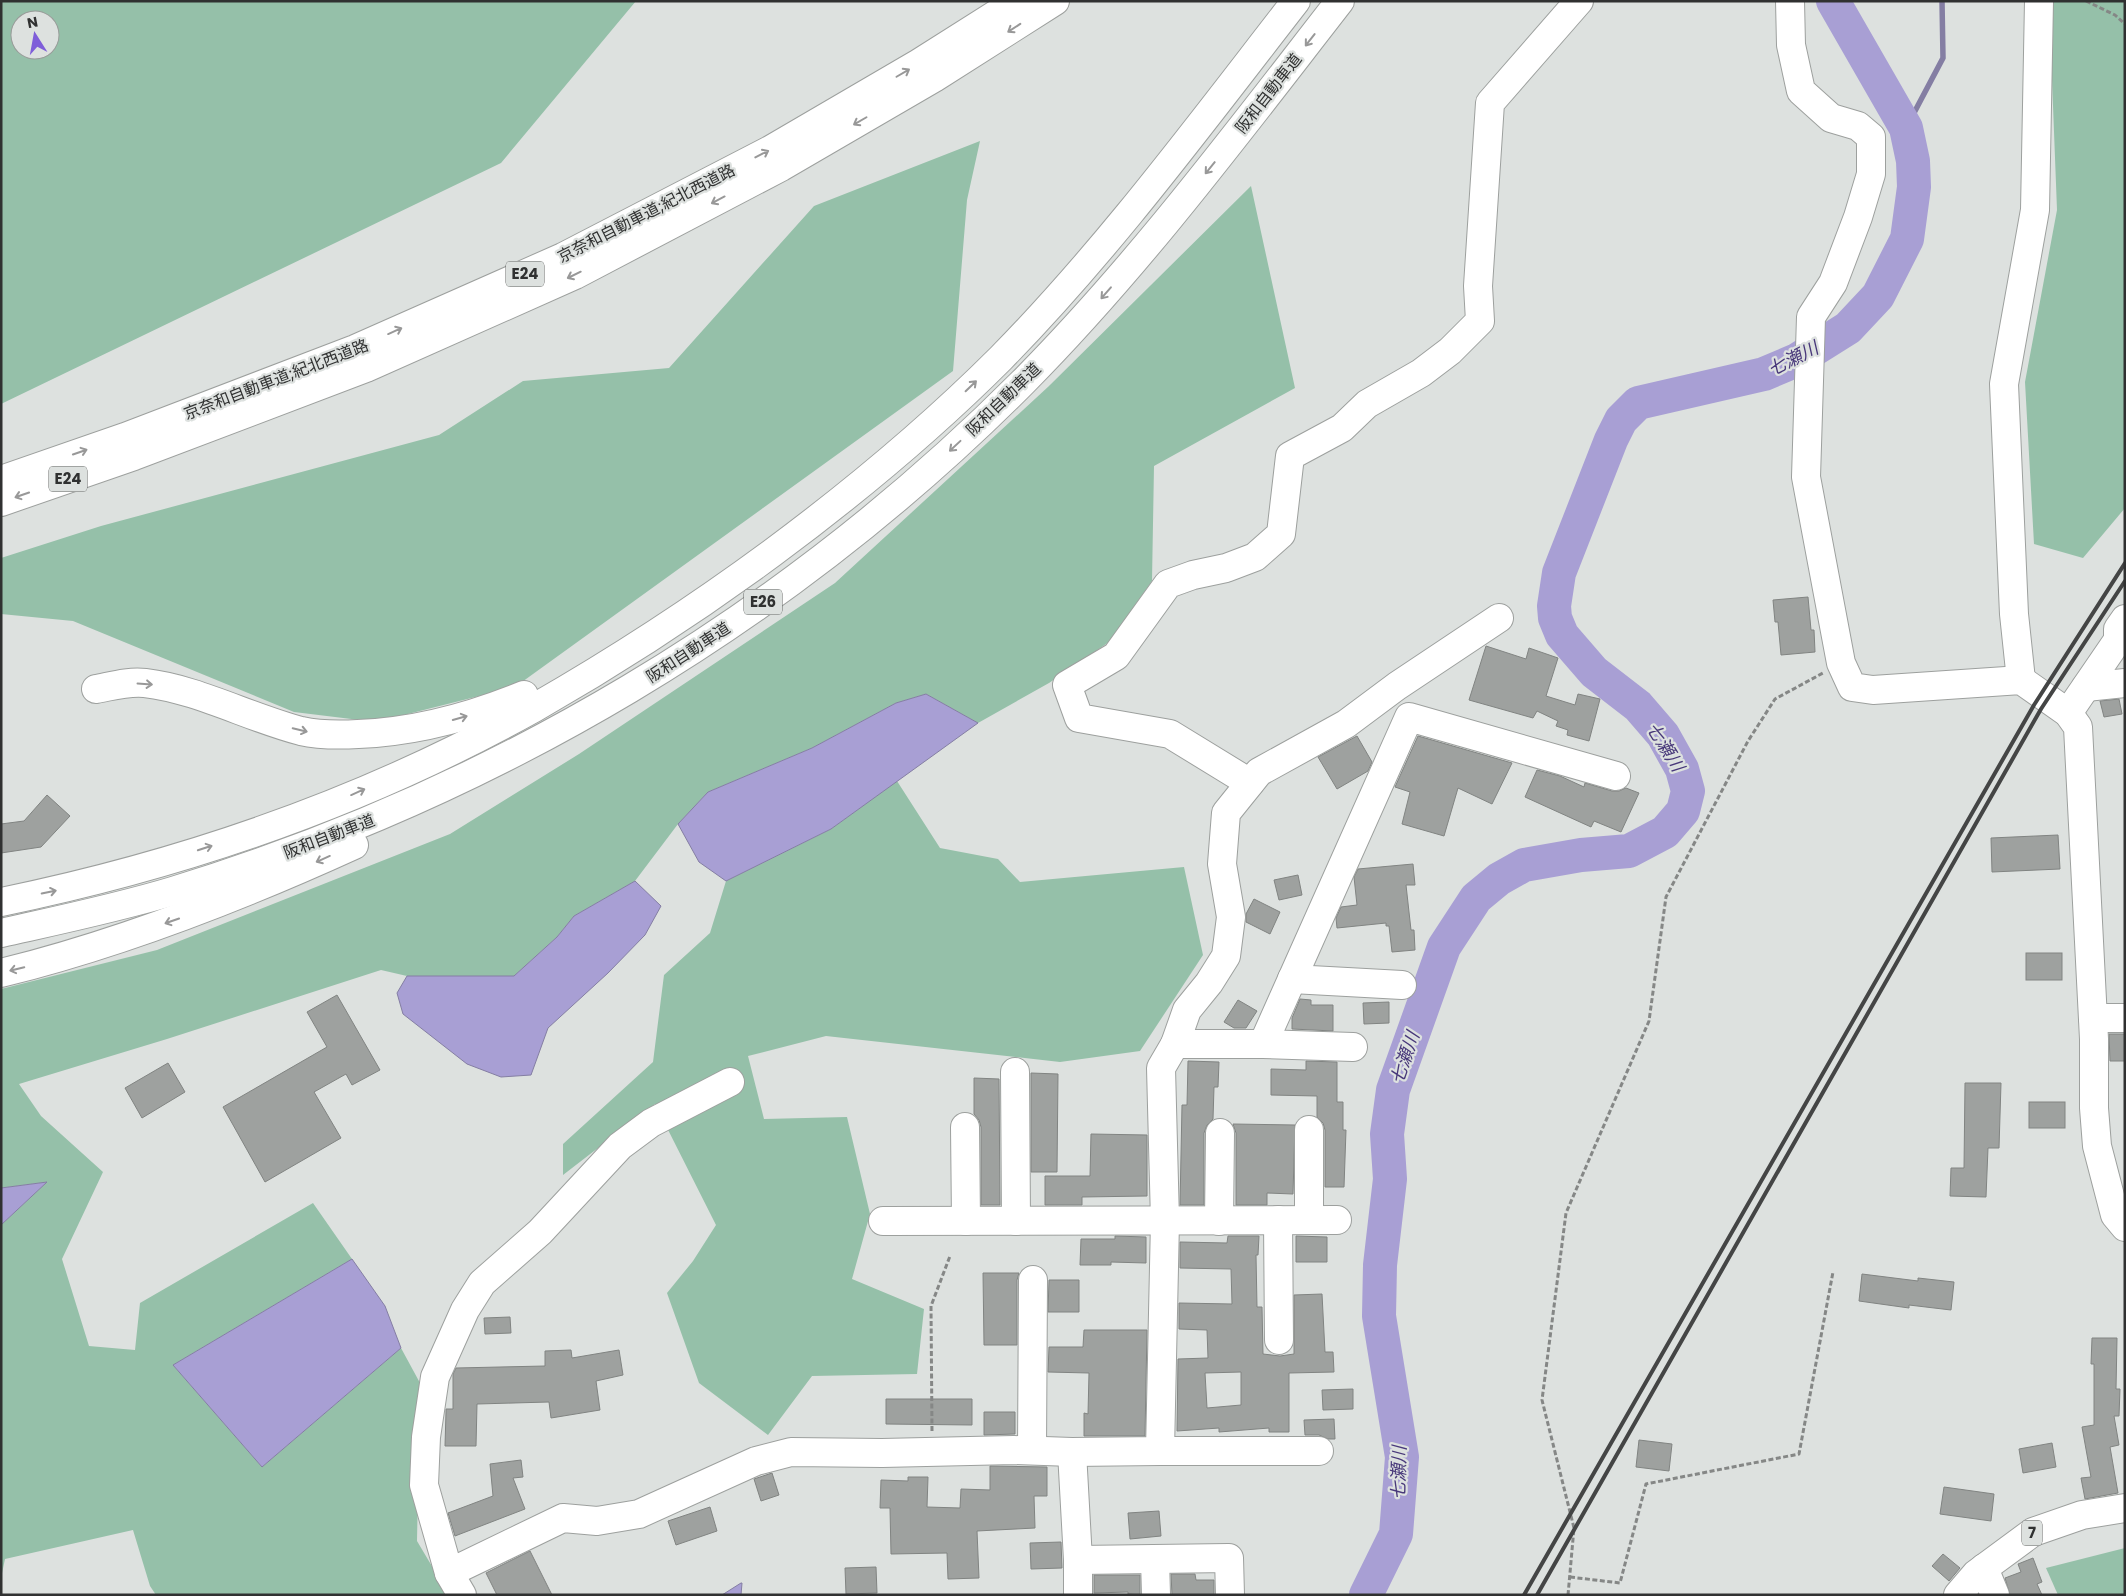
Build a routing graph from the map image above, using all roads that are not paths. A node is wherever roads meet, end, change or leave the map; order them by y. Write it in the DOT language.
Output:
graph roads {
  1 [pos="1017,1"];
  2 [pos="1055,1"];
  3 [pos="1296,1"];
  4 [pos="1340,1"];
  5 [pos="1579,1"];
  6 [pos="1790,1"];
  7 [pos="2039,1"];
  8 [pos="916,439"];
  9 [pos="1,480"];
  10 [pos="1,502"];
  11 [pos="1499,618"];
  12 [pos="2125,619"];
  13 [pos="2021,680"];
  14 [pos="2125,683"];
  15 [pos="2086,687"];
  16 [pos="96,689"];
  17 [pos="2068,713"];
  18 [pos="550,736"];
  19 [pos="1616,776"];
  20 [pos="1250,783"];
  21 [pos="1,902"];
  22 [pos="1,933"];
  23 [pos="1,973"];
  24 [pos="1292,979"];
  25 [pos="1402,985"];
  26 [pos="2093,1018"];
  27 [pos="2125,1018"];
  28 [pos="1175,1044"];
  29 [pos="1263,1044"];
  30 [pos="1353,1047"];
  31 [pos="1015,1072"];
  32 [pos="730,1082"];
  33 [pos="965,1128"];
  34 [pos="1309,1130"];
  35 [pos="1220,1133"];
  36 [pos="1278,1220"];
  37 [pos="1309,1220"];
  38 [pos="1337,1220"];
  39 [pos="883,1221"];
  40 [pos="966,1221"];
  41 [pos="1016,1221"];
  42 [pos="1165,1221"];
  43 [pos="1219,1221"];
  44 [pos="2125,1227"];
  45 [pos="1033,1280"];
  46 [pos="1278,1340"];
  47 [pos="1032,1450"];
  48 [pos="1160,1451"];
  49 [pos="1318,1451"];
  50 [pos="1072,1452"];
  51 [pos="2125,1508"];
  52 [pos="1155,1559"];
  53 [pos="1078,1560"];
  54 [pos="1984,1568"];
  55 [pos="456,1584"];
  56 [pos="1078,1595"];
  57 [pos="1156,1595"];
  58 [pos="1230,1595"];
  59 [pos="1958,1595"];
  60 [pos="1995,1595"];
  9 -- 1 [label="main road, 京奈和自動車道;紀北西道路 / E24, one-way"];
  2 -- 10 [label="main road, 京奈和自動車道;紀北西道路 / E24, one-way"];
  8 -- 3 [label="main road, 阪和自動車道 / E26, one-way"];
  4 -- 18 [label="main road, 阪和自動車道 / E26, one-way"];
  5 -- 20 [label="main road"];
  6 -- 13 [label="main road"];
  7 -- 13 [label="main road"];
  16 -- 8 [label="main road, one-way"];
  21 -- 8 [label="main road, 阪和自動車道 / E26, one-way"];
  11 -- 20 [label="main road"];
  12 -- 15 [label="main road"];
  13 -- 17 [label="main road"];
  14 -- 15 [label="main road"];
  15 -- 17 [label="main road"];
  17 -- 26 [label="main road"];
  18 -- 22 [label="main road, 阪和自動車道 / E26"];
  18 -- 23 [label="main road, one-way"];
  19 -- 24 [label="main road"];
  20 -- 28 [label="main road"];
  24 -- 25 [label="main road"];
  24 -- 29 [label="main road"];
  26 -- 27 [label="main road"];
  26 -- 44 [label="main road"];
  28 -- 29 [label="main road"];
  28 -- 42 [label="main road"];
  29 -- 30 [label="main road"];
  31 -- 41 [label="main road"];
  32 -- 55 [label="main road"];
  33 -- 40 [label="main road"];
  34 -- 37 [label="main road"];
  35 -- 43 [label="main road"];
  36 -- 37 [label="main road"];
  36 -- 43 [label="main road"];
  36 -- 46 [label="main road"];
  37 -- 38 [label="main road"];
  39 -- 40 [label="main road"];
  40 -- 41 [label="main road"];
  41 -- 42 [label="main road"];
  42 -- 43 [label="main road"];
  42 -- 48 [label="main road"];
  45 -- 47 [label="main road"];
  47 -- 50 [label="main road"];
  47 -- 55 [label="main road"];
  48 -- 49 [label="main road"];
  48 -- 50 [label="main road"];
  50 -- 53 [label="main road"];
  51 -- 54 [label="main road, 7"];
  52 -- 53 [label="main road"];
  52 -- 57 [label="main road"];
  52 -- 58 [label="main road"];
  53 -- 56 [label="main road"];
  54 -- 59 [label="main road, 7"];
  54 -- 60 [label="main road"];
}
